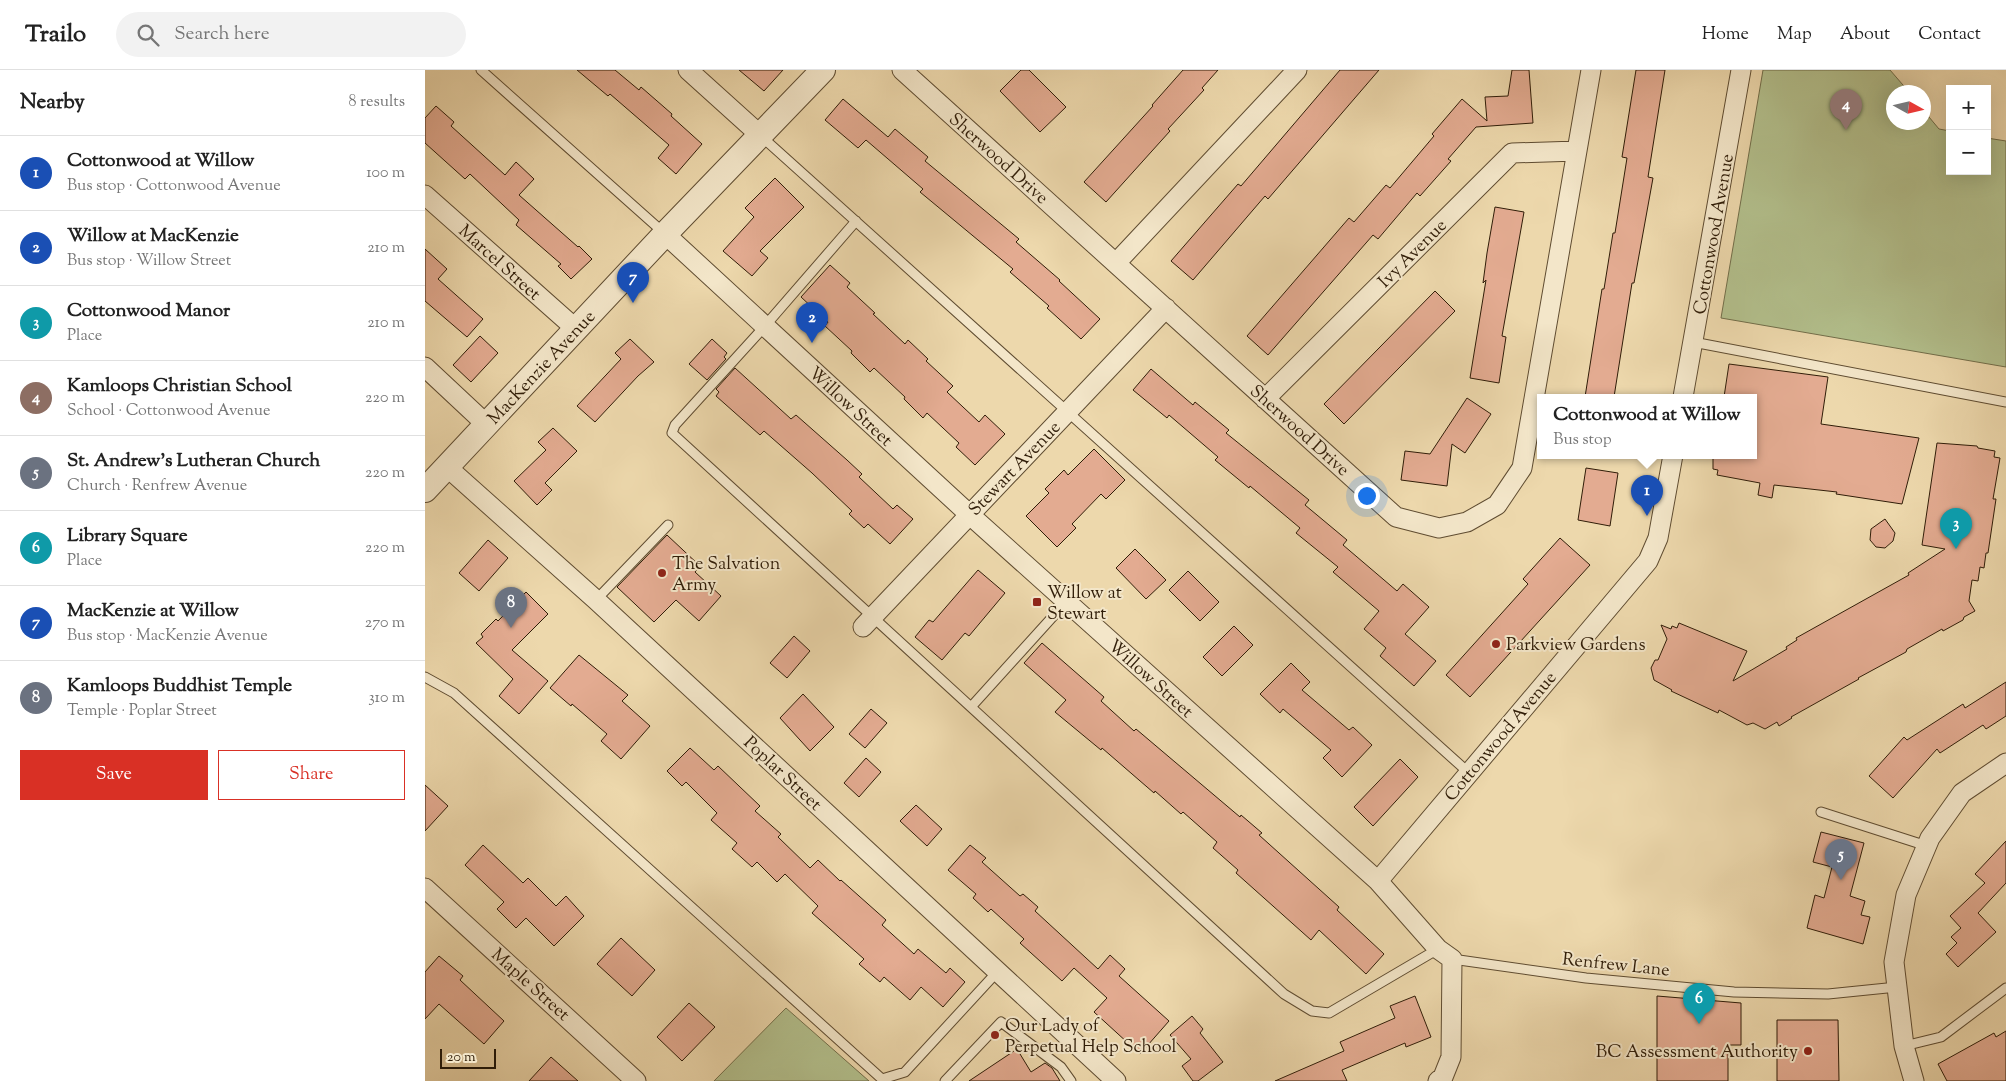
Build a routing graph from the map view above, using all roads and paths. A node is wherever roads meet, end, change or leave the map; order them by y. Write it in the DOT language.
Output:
graph roads {
  1 [pos="481,70"];
  2 [pos="688,70"];
  3 [pos="823,70"];
  4 [pos="902,70"];
  5 [pos="1297,70"];
  6 [pos="1591,70"];
  7 [pos="1741,70"];
  8 [pos="761,135"];
  9 [pos="1577,151"];
  10 [pos="425,195"];
  11 [pos="855,220"];
  12 [pos="665,234"];
  13 [pos="1116,264"];
  14 [pos="1166,308"];
  15 [pos="765,326"];
  16 [pos="576,329"];
  17 [pos="1693,342"];
  18 [pos="425,367"];
  19 [pos="1684,394"];
  20 [pos="1265,399"];
  21 [pos="2006,402"];
  22 [pos="1067,412"];
  23 [pos="487,425"];
  24 [pos="1672,459"];
  25 [pos="447,467"];
  26 [pos="425,490"];
  27 [pos="969,515"];
  28 [pos="668,525"];
  29 [pos="596,600"];
  30 [pos="1066,602"];
  31 [pos="868,622"];
  32 [pos="425,678"];
  33 [pos="971,707"];
  34 [pos="2006,763"];
  35 [pos="1469,773"];
  36 [pos="1821,812"];
  37 [pos="1927,846"];
  38 [pos="1378,881"];
  39 [pos="425,888"];
  40 [pos="1445,954"];
  41 [pos="998,972"];
  42 [pos="1897,987"];
  43 [pos="2006,988"];
  44 [pos="1904,1046"];
  45 [pos="634,1080"];
  46 [pos="945,1081"];
  47 [pos="1071,1081"];
  48 [pos="1116,1081"];
  49 [pos="1438,1081"];
  50 [pos="1914,1081"];
  1 -- 12 [label="lane"];
  2 -- 8 [label="street"];
  3 -- 8 [label="street, MacKenzie Avenue"];
  4 -- 13 [label="street, Sherwood Drive"];
  5 -- 13 [label="street"];
  6 -- 9 [label="street, Sherwood Drive"];
  7 -- 17 [label="street, Cottonwood Avenue"];
  8 -- 11 [label="lane"];
  8 -- 12 [label="street, MacKenzie Avenue"];
  9 -- 20 [label="street, Ivy Avenue"];
  9 -- 20 [label="street, Sherwood Drive"];
  10 -- 16 [label="street, Marcel Street"];
  11 -- 15 [label="lane"];
  11 -- 22 [label="lane"];
  12 -- 15 [label="street, Willow Street"];
  12 -- 16 [label="street, MacKenzie Avenue"];
  13 -- 14 [label="street, Sherwood Drive"];
  14 -- 20 [label="street, Sherwood Drive"];
  14 -- 22 [label="street, Stewart Avenue"];
  15 -- 27 [label="street, Willow Street"];
  15 -- 31 [label="lane"];
  16 -- 23 [label="street, MacKenzie Avenue"];
  17 -- 19 [label="street, Cottonwood Avenue"];
  17 -- 21 [label="lane"];
  18 -- 23 [label="street"];
  22 -- 27 [label="street, Stewart Avenue"];
  22 -- 35 [label="lane"];
  23 -- 25 [label="street, MacKenzie Avenue"];
  24 -- 35 [label="street, Cottonwood Avenue"];
  25 -- 26 [label="street, MacKenzie Avenue"];
  25 -- 29 [label="street, Poplar Street"];
  27 -- 30 [label="street, Willow Street"];
  27 -- 31 [label="street, Stewart Avenue"];
  28 -- 29 [label="lane"];
  29 -- 41 [label="street, Poplar Street"];
  30 -- 33 [label="lane"];
  30 -- 38 [label="street, Willow Street"];
  31 -- 33 [label="lane"];
  32 -- 41 [label="lane"];
  33 -- 40 [label="lane"];
  34 -- 37 [label="street"];
  35 -- 38 [label="street, Cottonwood Avenue"];
  36 -- 37 [label="lane"];
  37 -- 42 [label="street"];
  38 -- 40 [label="street, Willow Street"];
  39 -- 45 [label="street, Maple Street"];
  40 -- 42 [label="lane, Renfrew Lane"];
  40 -- 49 [label="street"];
  41 -- 48 [label="street, Poplar Street"];
  42 -- 44 [label="street"];
  43 -- 44 [label="lane"];
  44 -- 50 [label="street"];
  46 -- 47 [label="lane"];
}
